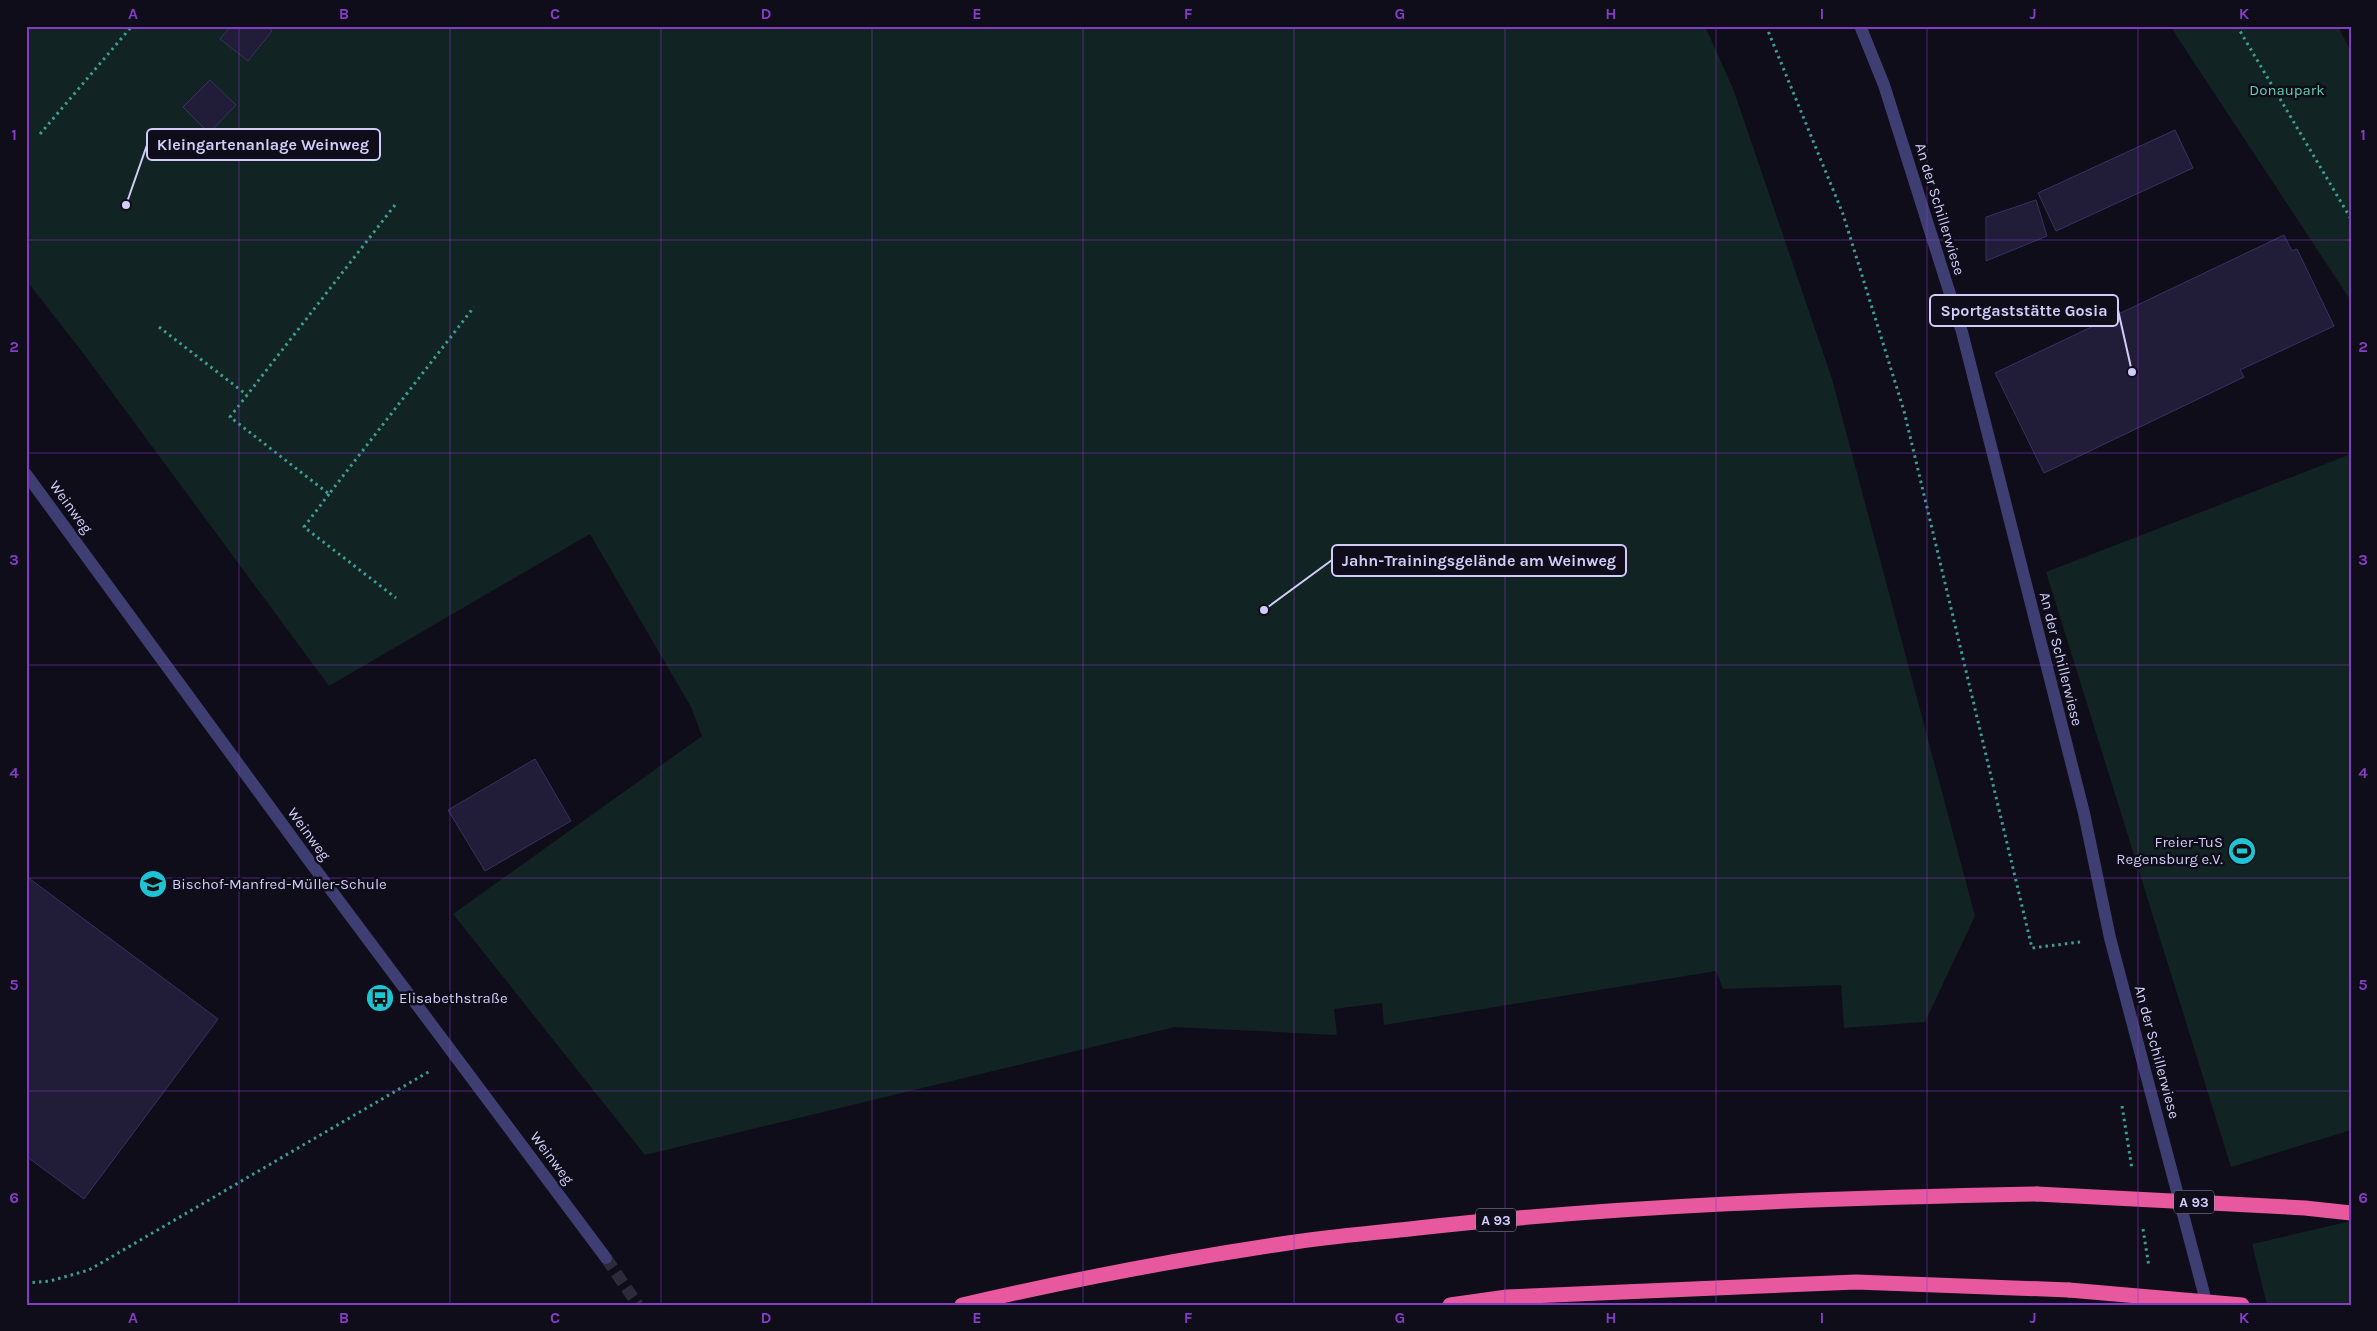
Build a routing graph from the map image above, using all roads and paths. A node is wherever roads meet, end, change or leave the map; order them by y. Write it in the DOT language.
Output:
graph roads {
  1 [pos="132,26"];
  2 [pos="1766,26"];
  3 [pos="2237,26"];
  4 [pos="1861,28"];
  5 [pos="40,134"];
  6 [pos="395,205"];
  7 [pos="2351,218"];
  8 [pos="474,307"];
  9 [pos="159,327"];
  10 [pos="247,395"];
  11 [pos="26,474"];
  12 [pos="328,494"];
  13 [pos="396,598"];
  14 [pos="2110,938"];
  15 [pos="456,1056"];
  16 [pos="2121,1103"];
  17 [pos="2133,1170"];
  18 [pos="2351,1213"];
  19 [pos="2142,1228"];
  20 [pos="606,1258"];
  21 [pos="2151,1276"];
  22 [pos="26,1283"];
  23 [pos="1507,1297"];
  24 [pos="962,1305"];
  25 [pos="1450,1305"];
  26 [pos="1476,1305"];
  27 [pos="2207,1305"];
  28 [pos="2242,1305"];
  1 -- 5 [label="path"];
  2 -- 14 [label="path"];
  3 -- 7 [label="path"];
  4 -- 14 [label="street, An der Schillerwiese"];
  6 -- 10 [label="path"];
  8 -- 12 [label="path"];
  9 -- 10 [label="path"];
  10 -- 12 [label="path"];
  11 -- 15 [label="street, Weinweg"];
  12 -- 13 [label="path"];
  14 -- 27 [label="street, An der Schillerwiese"];
  15 -- 20 [label="street, Weinweg"];
  15 -- 22 [label="path"];
  16 -- 17 [label="path"];
  18 -- 24 [label="highway, A 93, bridge"];
  19 -- 21 [label="path"];
  23 -- 25 [label="highway"];
  23 -- 26 [label="highway"];
  23 -- 28 [label="highway, bridge"];
}
